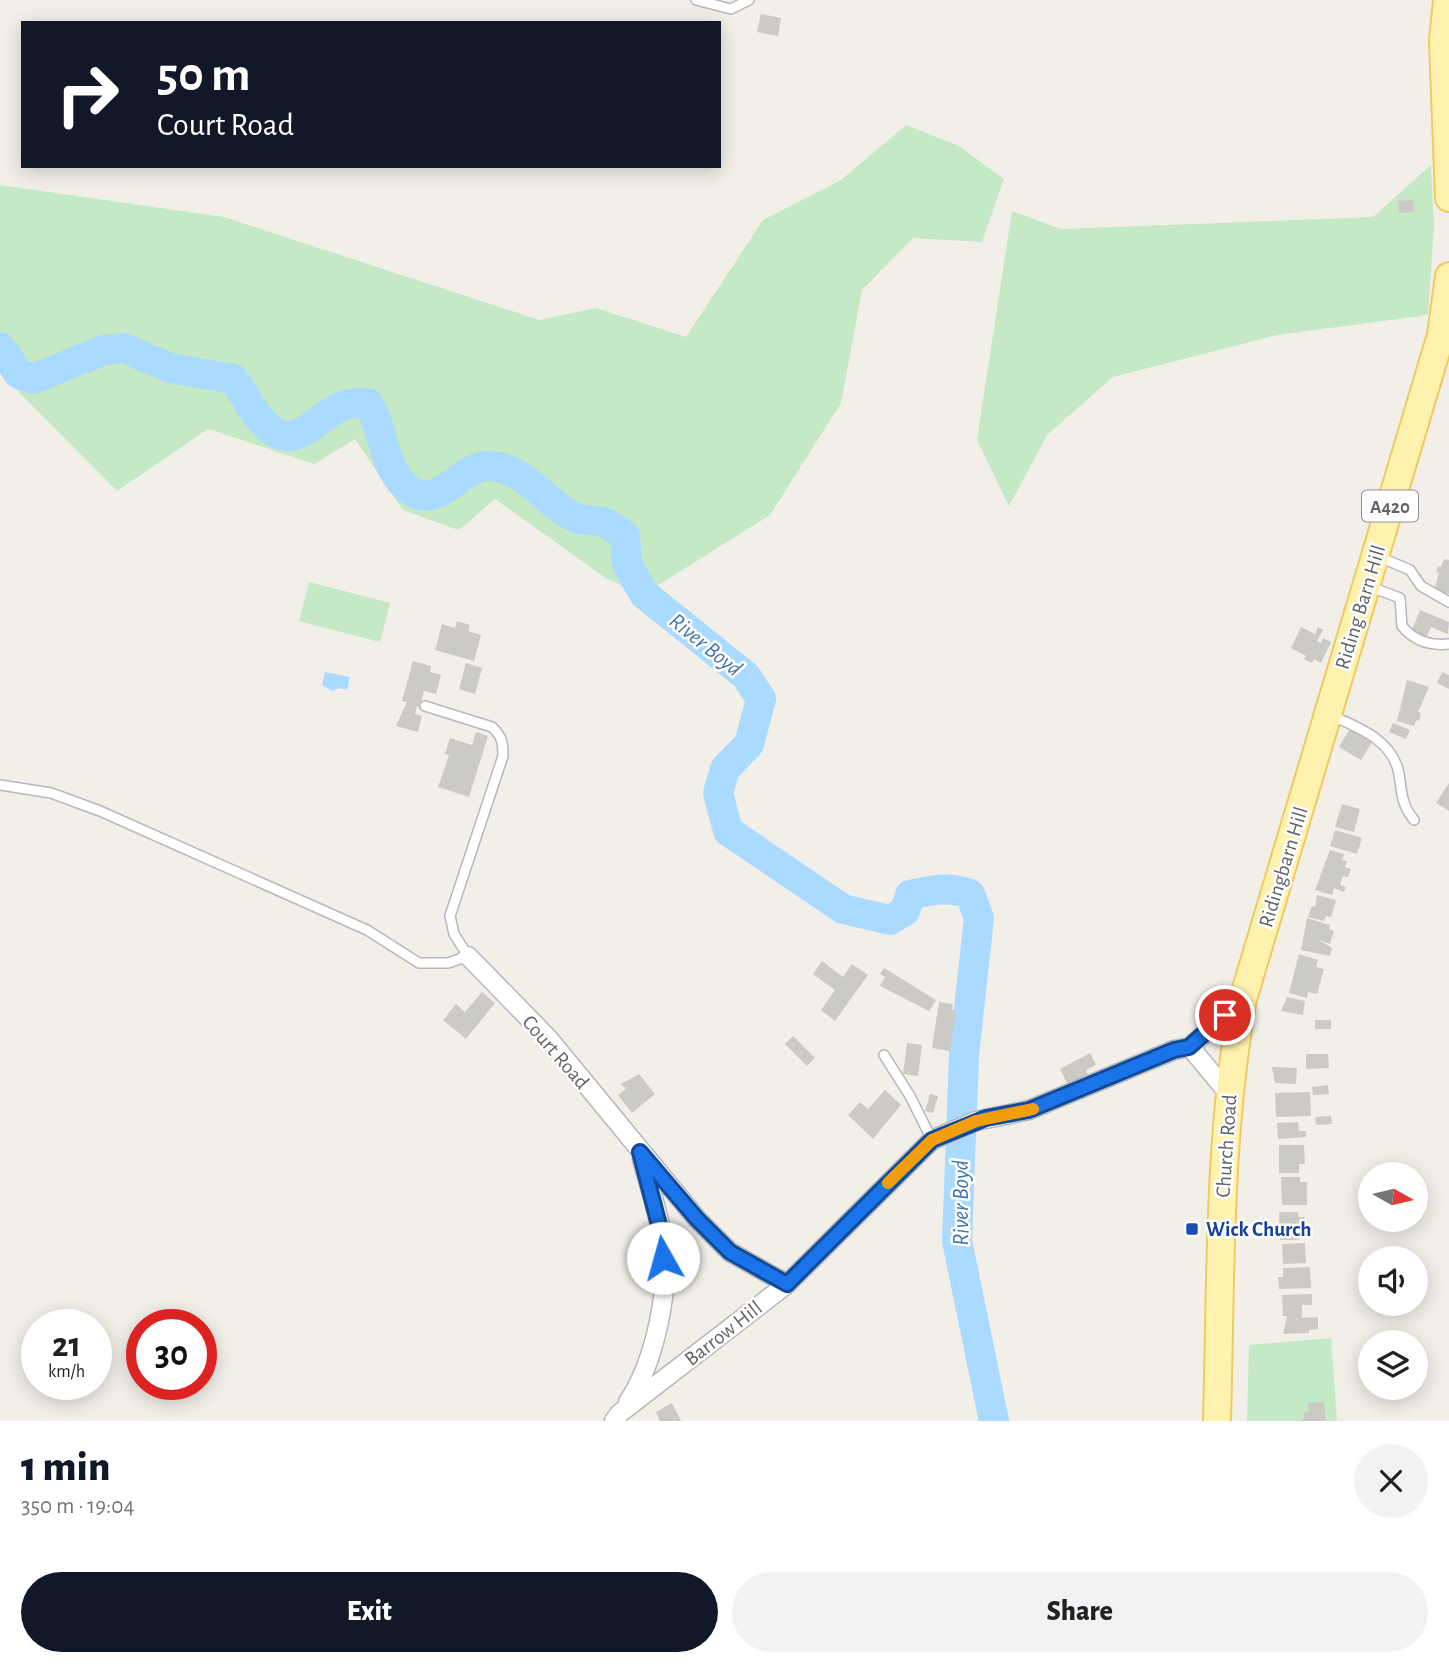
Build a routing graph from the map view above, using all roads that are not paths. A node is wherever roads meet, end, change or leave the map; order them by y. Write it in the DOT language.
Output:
graph roads {
  1 [pos="696,0"];
  2 [pos="750,0"];
  3 [pos="1447,0"];
  4 [pos="1449,184"];
  5 [pos="1449,198"];
  6 [pos="1449,275"];
  7 [pos="1376,555"];
  8 [pos="1366,586"];
  9 [pos="1449,602"];
  10 [pos="1449,644"];
  11 [pos="425,706"];
  12 [pos="1325,725"];
  13 [pos="0,785"];
  14 [pos="1414,820"];
  15 [pos="468,956"];
  16 [pos="1243,999"];
  17 [pos="1189,1047"];
  18 [pos="884,1055"];
  19 [pos="1229,1094"];
  20 [pos="932,1140"];
  21 [pos="640,1152"];
  22 [pos="787,1284"];
  23 [pos="617,1417"];
  24 [pos="1217,1421"];
  1 -- 2 [label="lane"];
  3 -- 4 [label="main road"];
  4 -- 5 [label="main road"];
  6 -- 7 [label="main road, Riding Barn Hill / A420"];
  7 -- 8 [label="main road, Riding Barn Hill / A420"];
  7 -- 9 [label="lane"];
  8 -- 10 [label="lane"];
  8 -- 12 [label="main road, Riding Barn Hill / A420"];
  11 -- 15 [label="lane"];
  12 -- 14 [label="lane"];
  12 -- 16 [label="main road, Ridingbarn Hill / A420"];
  13 -- 15 [label="lane"];
  15 -- 21 [label="street, Court Road"];
  16 -- 17 [label="street, Barrow Hill"];
  16 -- 19 [label="main road, Church Road / A420"];
  17 -- 19 [label="street"];
  17 -- 20 [label="street, Barrow Hill"];
  18 -- 20 [label="lane"];
  19 -- 24 [label="main road, Church Road / A420"];
  20 -- 22 [label="street, Barrow Hill"];
  21 -- 22 [label="street, Court Road"];
  21 -- 23 [label="street, Court Road"];
  22 -- 23 [label="street, Barrow Hill"];
}
